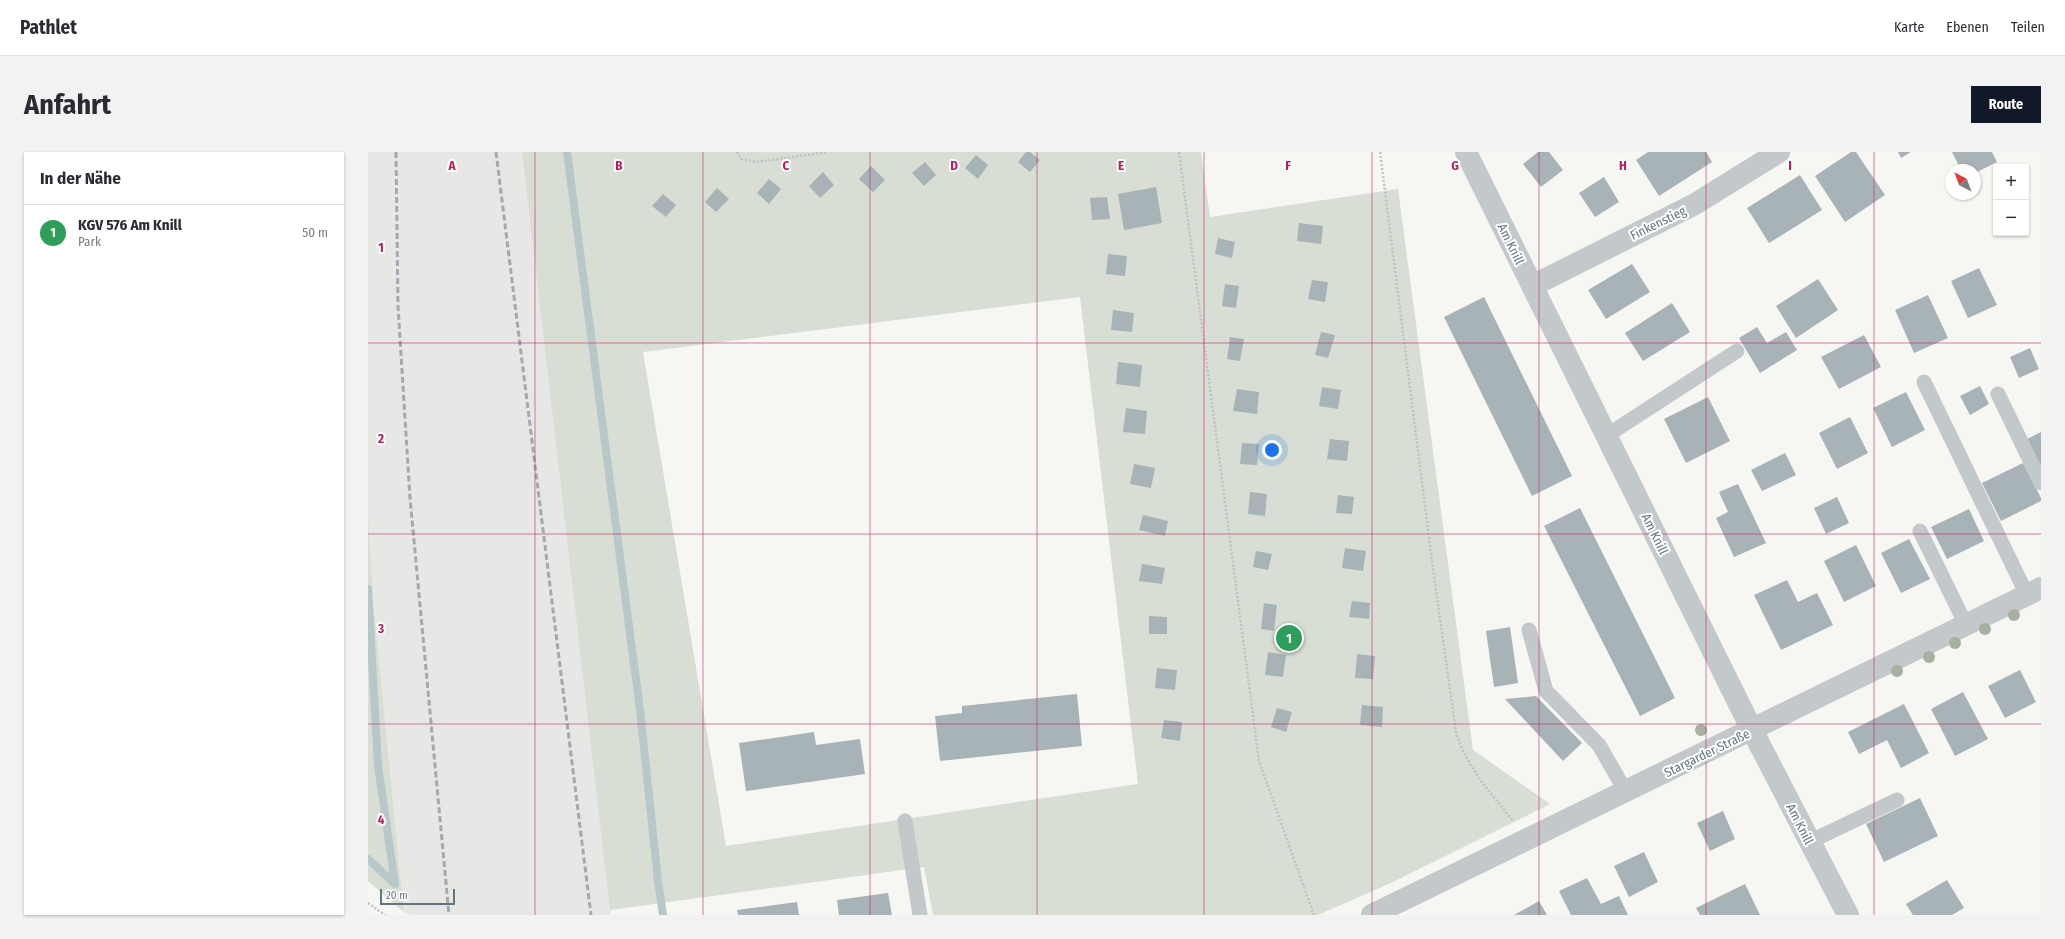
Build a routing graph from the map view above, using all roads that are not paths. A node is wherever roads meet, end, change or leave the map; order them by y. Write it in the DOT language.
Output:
graph roads {
  1 [pos="1466,152"];
  2 [pos="1779,152"];
  3 [pos="1532,286"];
  4 [pos="1737,351"];
  5 [pos="1924,382"];
  6 [pos="1998,394"];
  7 [pos="1606,436"];
  8 [pos="2041,483"];
  9 [pos="1920,531"];
  10 [pos="2034,592"];
  11 [pos="1966,625"];
  12 [pos="1529,630"];
  13 [pos="1752,730"];
  14 [pos="1626,792"];
  15 [pos="1897,800"];
  16 [pos="905,821"];
  17 [pos="1809,842"];
  18 [pos="920,915"];
  19 [pos="1372,915"];
  20 [pos="1848,915"];
  1 -- 3 [label="street, Am Knill"];
  2 -- 3 [label="street, Finkenstieg"];
  3 -- 7 [label="street, Am Knill"];
  4 -- 7 [label="lane"];
  5 -- 10 [label="lane"];
  6 -- 8 [label="lane"];
  7 -- 13 [label="street, Am Knill"];
  9 -- 11 [label="lane"];
  10 -- 11 [label="street, Stargarder Straße"];
  11 -- 13 [label="street, Stargarder Straße"];
  12 -- 14 [label="lane"];
  13 -- 14 [label="street, Stargarder Straße"];
  13 -- 17 [label="street, Am Knill"];
  14 -- 19 [label="street, Stargarder Straße"];
  15 -- 17 [label="lane"];
  16 -- 18 [label="lane"];
  17 -- 20 [label="street, Am Knill"];
}
